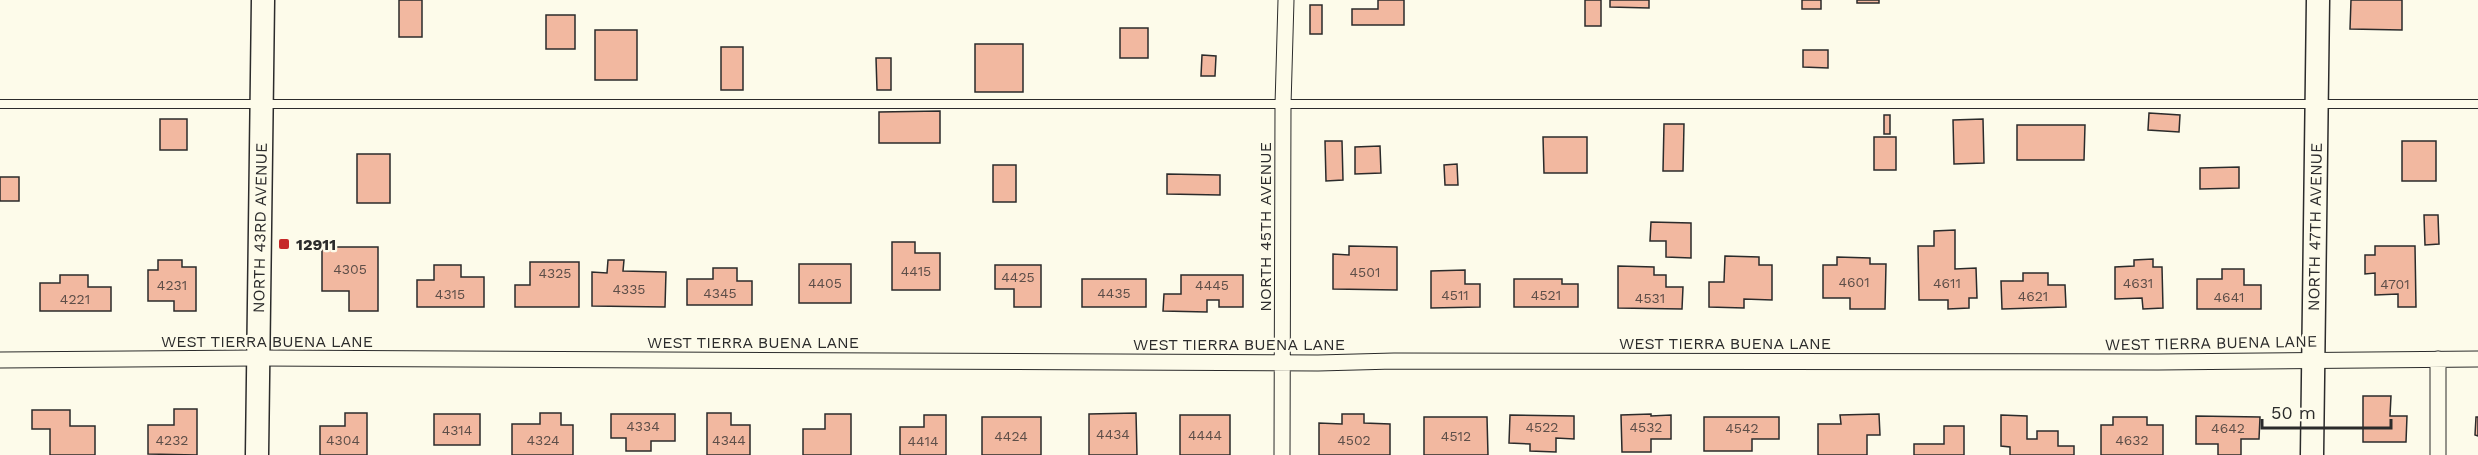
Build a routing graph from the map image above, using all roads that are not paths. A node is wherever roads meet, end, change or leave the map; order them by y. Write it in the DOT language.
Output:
graph roads {
  1 [pos="262,0"];
  2 [pos="1286,0"];
  3 [pos="2318,0"];
  4 [pos="0,104"];
  5 [pos="262,104"];
  6 [pos="2317,104"];
  7 [pos="2478,104"];
  8 [pos="1283,105"];
  9 [pos="258,358"];
  10 [pos="2438,359"];
  11 [pos="2478,359"];
  12 [pos="0,360"];
  13 [pos="2313,360"];
  14 [pos="1282,362"];
  15 [pos="257,455"];
  16 [pos="1282,455"];
  17 [pos="2312,455"];
  18 [pos="2438,455"];
  1 -- 5 [label="main road, NORTH 43RD AVENUE"];
  2 -- 8 [label="street, NORTH 45TH AVENUE"];
  3 -- 6 [label="main road, NORTH 47TH AVENUE"];
  4 -- 5 [label="lane"];
  5 -- 8 [label="lane"];
  5 -- 9 [label="main road, NORTH 43RD AVENUE"];
  6 -- 7 [label="lane"];
  6 -- 8 [label="lane"];
  6 -- 13 [label="main road, NORTH 47TH AVENUE"];
  8 -- 14 [label="street, NORTH 45TH AVENUE"];
  9 -- 12 [label="street, WEST TIERRA BUENA LANE"];
  9 -- 14 [label="street, WEST TIERRA BUENA LANE"];
  9 -- 15 [label="main road, NORTH 43RD AVENUE"];
  10 -- 11 [label="street, WEST TIERRA BUENA LANE"];
  10 -- 13 [label="street, WEST TIERRA BUENA LANE"];
  10 -- 18 [label="street"];
  13 -- 14 [label="street, WEST TIERRA BUENA LANE"];
  13 -- 17 [label="main road, NORTH 47TH AVENUE"];
  14 -- 16 [label="street, NORTH 45TH AVENUE"];
}
